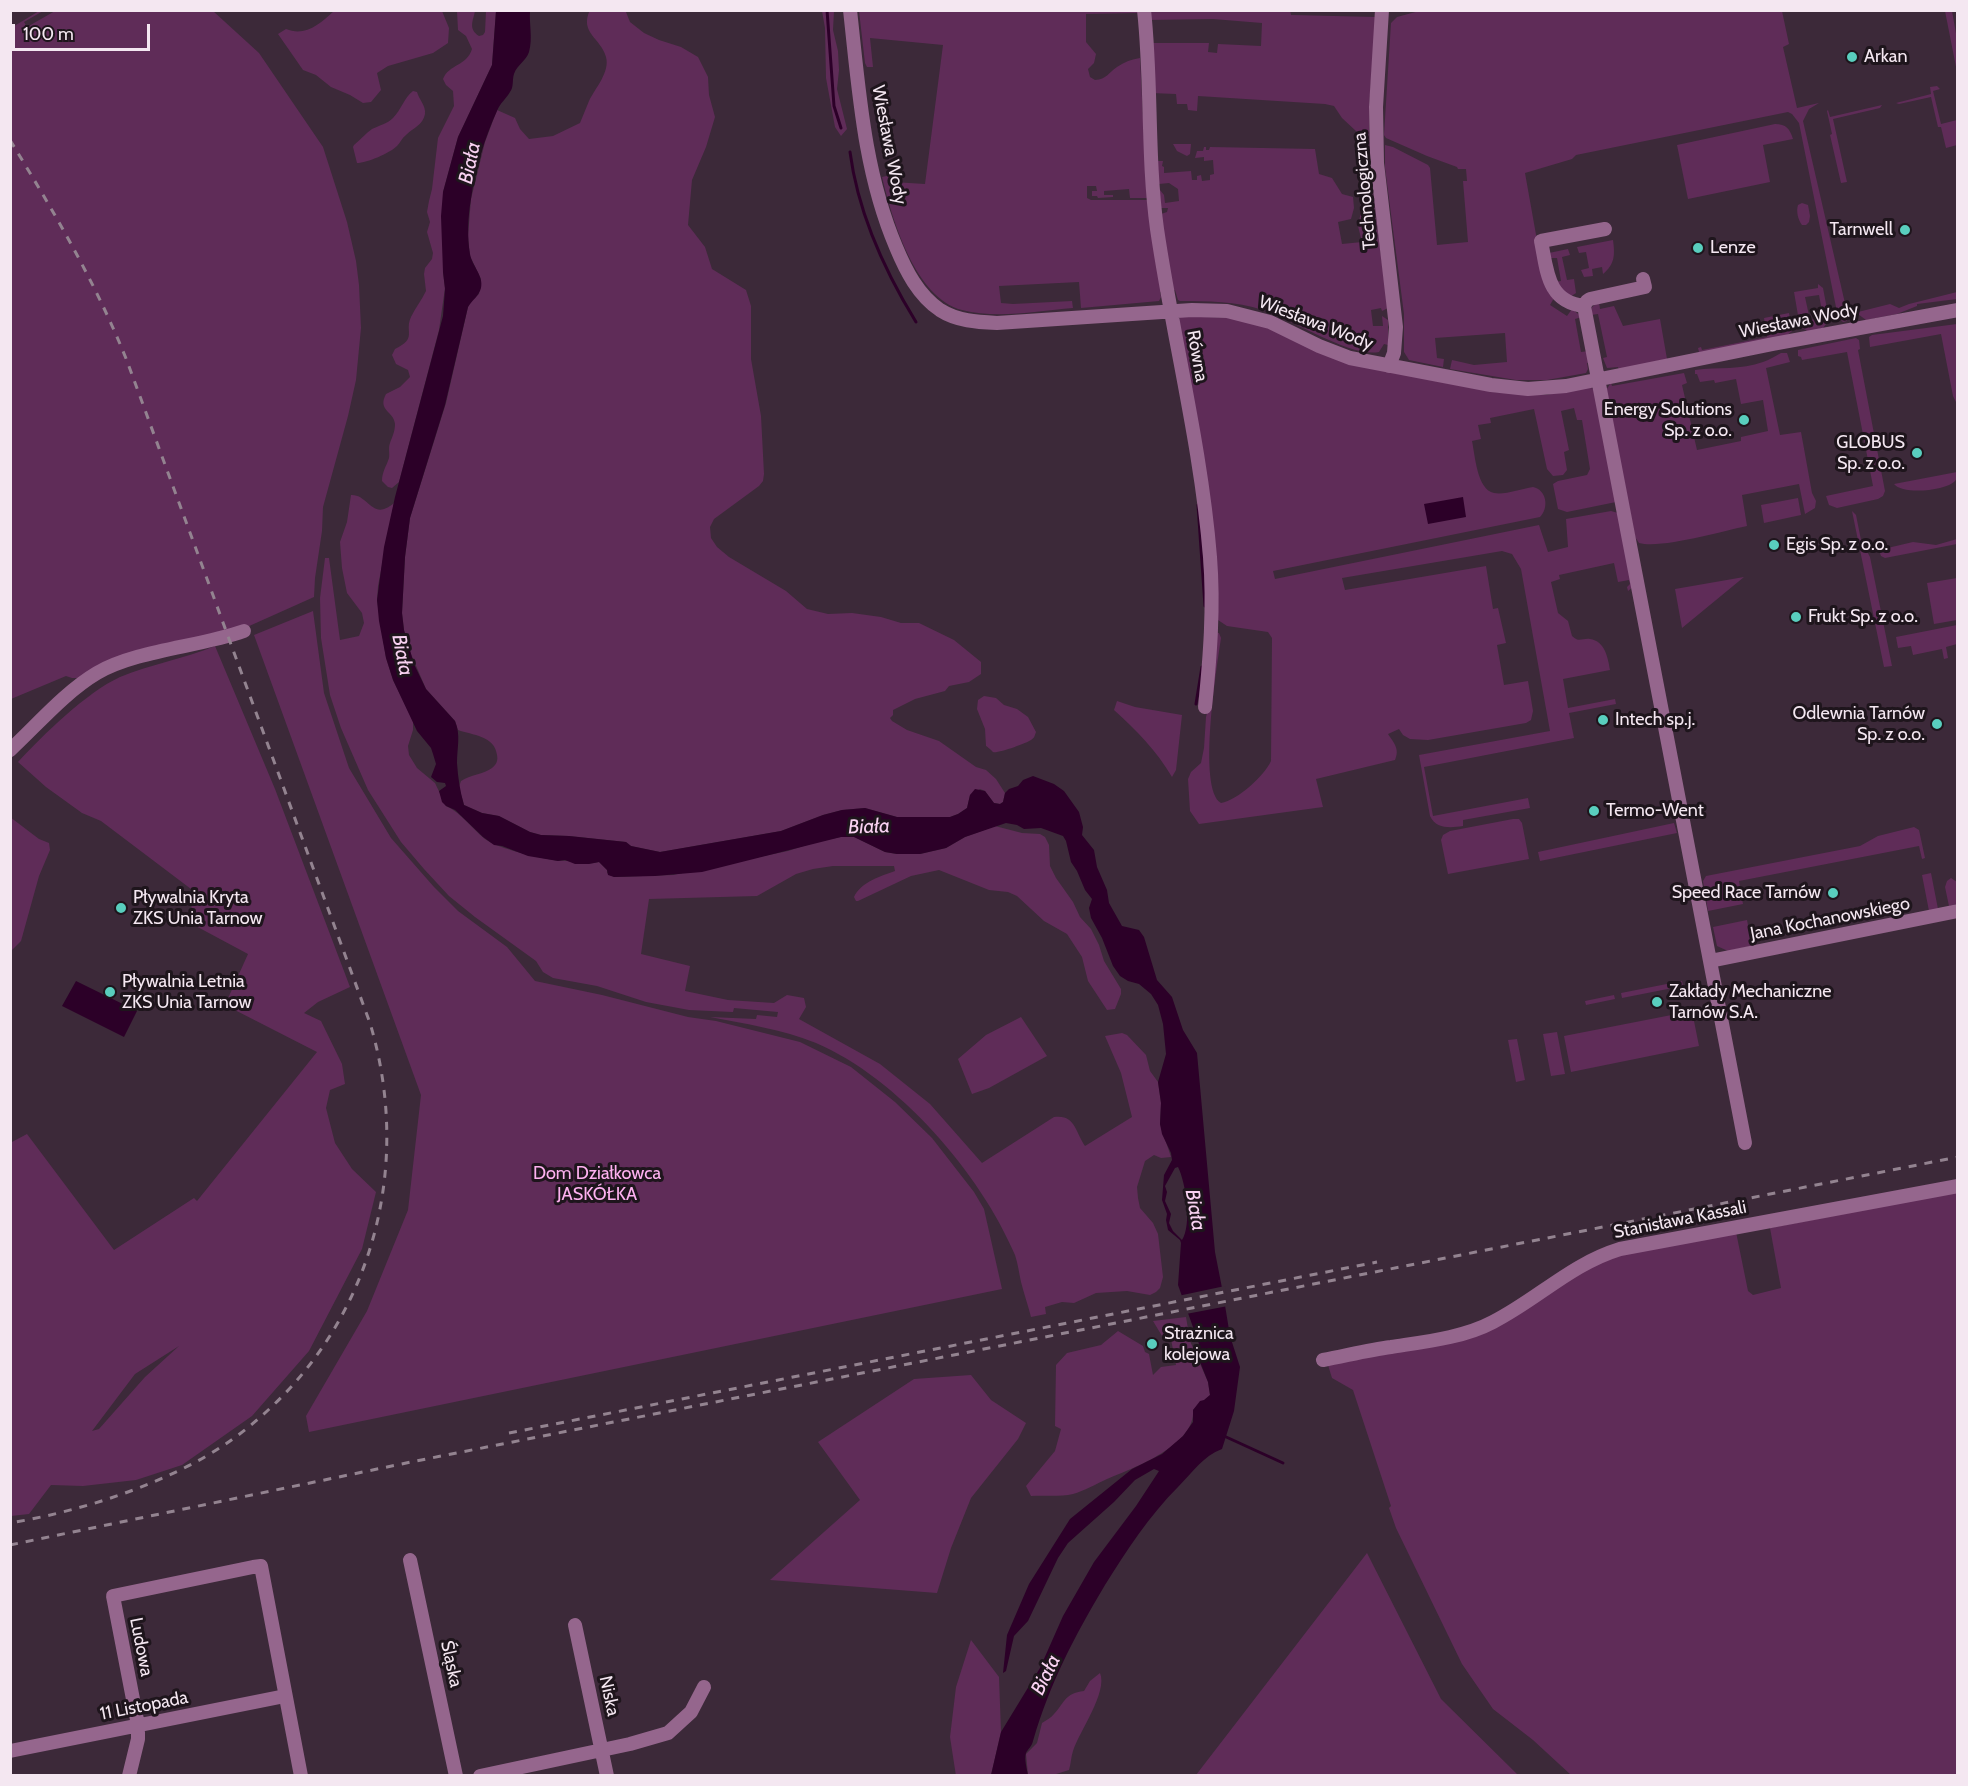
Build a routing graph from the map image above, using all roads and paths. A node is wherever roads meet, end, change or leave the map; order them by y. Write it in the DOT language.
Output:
graph roads {
  1 [pos="850,10"];
  2 [pos="1144,10"];
  3 [pos="1382,10"];
  4 [pos="1605,229"];
  5 [pos="1643,279"];
  6 [pos="1584,306"];
  7 [pos="1958,310"];
  8 [pos="1171,311"];
  9 [pos="1389,366"];
  10 [pos="1600,379"];
  11 [pos="244,631"];
  12 [pos="1205,707"];
  13 [pos="10,750"];
  14 [pos="1958,911"];
  15 [pos="1710,961"];
  16 [pos="1745,1143"];
  17 [pos="1958,1186"];
  18 [pos="1323,1360"];
  19 [pos="411,1560"];
  20 [pos="575,1625"];
  21 [pos="704,1687"];
  22 [pos="285,1696"];
  23 [pos="138,1725"];
  24 [pos="602,1750"];
  25 [pos="10,1751"];
  26 [pos="129,1776"];
  27 [pos="302,1776"];
  28 [pos="456,1776"];
  29 [pos="480,1776"];
  30 [pos="607,1776"];
  1 -- 8 [label="street, Wiesława Wody"];
  2 -- 8 [label="street, Równa"];
  3 -- 9 [label="street, Technologiczna"];
  4 -- 6 [label="street"];
  5 -- 6 [label="street"];
  6 -- 10 [label="street"];
  7 -- 10 [label="street, Wiesława Wody"];
  8 -- 9 [label="street, Wiesława Wody"];
  8 -- 12 [label="street, Równa"];
  9 -- 10 [label="street, Wiesława Wody"];
  10 -- 15 [label="street"];
  11 -- 13 [label="street"];
  14 -- 15 [label="street, Jana Kochanowskiego"];
  15 -- 16 [label="street"];
  17 -- 18 [label="street, Stanisława Kassali"];
  19 -- 28 [label="street, Śląska"];
  20 -- 24 [label="street, Niska"];
  21 -- 24 [label="street"];
  22 -- 23 [label="street, 11 Listopada"];
  22 -- 23 [label="street, Ludowa"];
  22 -- 27 [label="street"];
  23 -- 25 [label="street, 11 Listopada"];
  23 -- 26 [label="street, Ludowa"];
  24 -- 29 [label="street"];
  24 -- 30 [label="street, Niska"];
}
